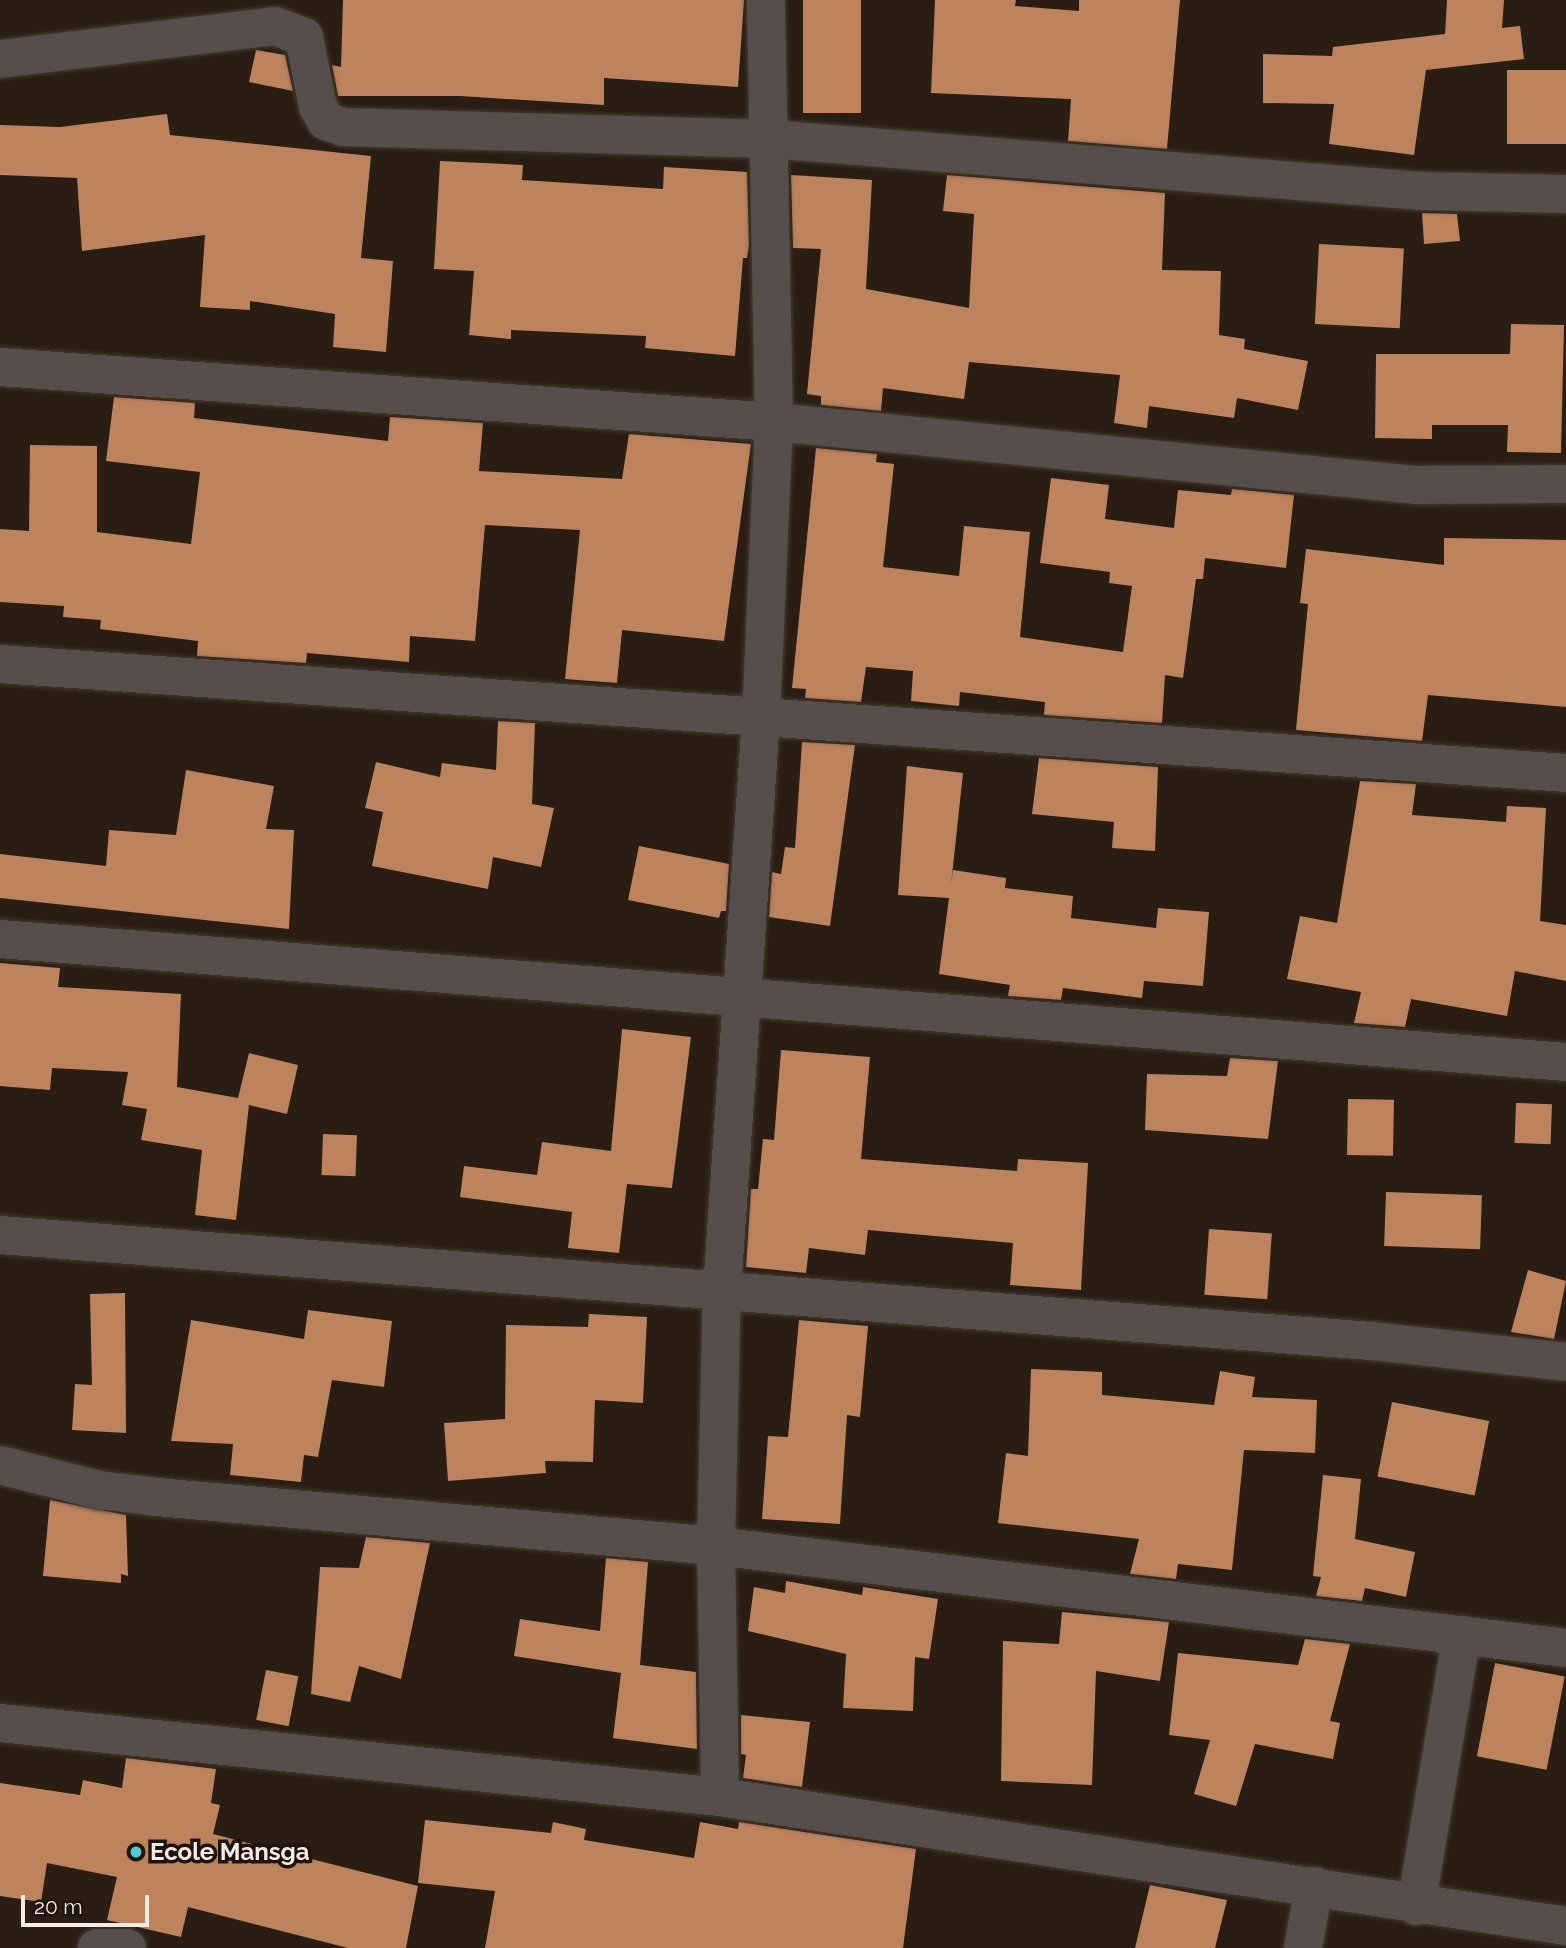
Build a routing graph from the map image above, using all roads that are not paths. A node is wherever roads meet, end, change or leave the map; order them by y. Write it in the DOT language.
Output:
graph roads {
  1 [pos="766,0"];
  2 [pos="0,59"];
  3 [pos="769,139"];
  4 [pos="1566,194"];
  5 [pos="0,367"];
  6 [pos="774,422"];
  7 [pos="1566,484"];
  8 [pos="0,664"];
  9 [pos="761,718"];
  10 [pos="1566,773"];
  11 [pos="0,939"];
  12 [pos="744,998"];
  13 [pos="1566,1062"];
  14 [pos="0,1235"];
  15 [pos="722,1290"];
  16 [pos="1566,1362"];
  17 [pos="0,1465"];
  18 [pos="716,1546"];
  19 [pos="1462,1635"];
  20 [pos="1566,1648"];
  21 [pos="0,1723"];
  22 [pos="720,1797"];
  23 [pos="1314,1885"];
  24 [pos="1416,1906"];
  25 [pos="1566,1926"];
  26 [pos="97,1948"];
  27 [pos="127,1948"];
  28 [pos="1303,1948"];
  1 -- 3 [label="street"];
  2 -- 3 [label="street"];
  3 -- 4 [label="street"];
  3 -- 6 [label="street"];
  5 -- 6 [label="street"];
  6 -- 7 [label="street"];
  6 -- 9 [label="street"];
  8 -- 9 [label="street"];
  9 -- 10 [label="street"];
  9 -- 12 [label="street"];
  11 -- 12 [label="street"];
  12 -- 13 [label="street"];
  12 -- 15 [label="street"];
  14 -- 15 [label="street"];
  15 -- 16 [label="street"];
  15 -- 18 [label="street"];
  17 -- 18 [label="street"];
  18 -- 19 [label="street"];
  18 -- 22 [label="street"];
  19 -- 20 [label="street"];
  19 -- 24 [label="street"];
  21 -- 22 [label="street"];
  22 -- 23 [label="street"];
  23 -- 24 [label="street"];
  23 -- 28 [label="street"];
  24 -- 25 [label="street"];
  26 -- 27 [label="street"];
}
